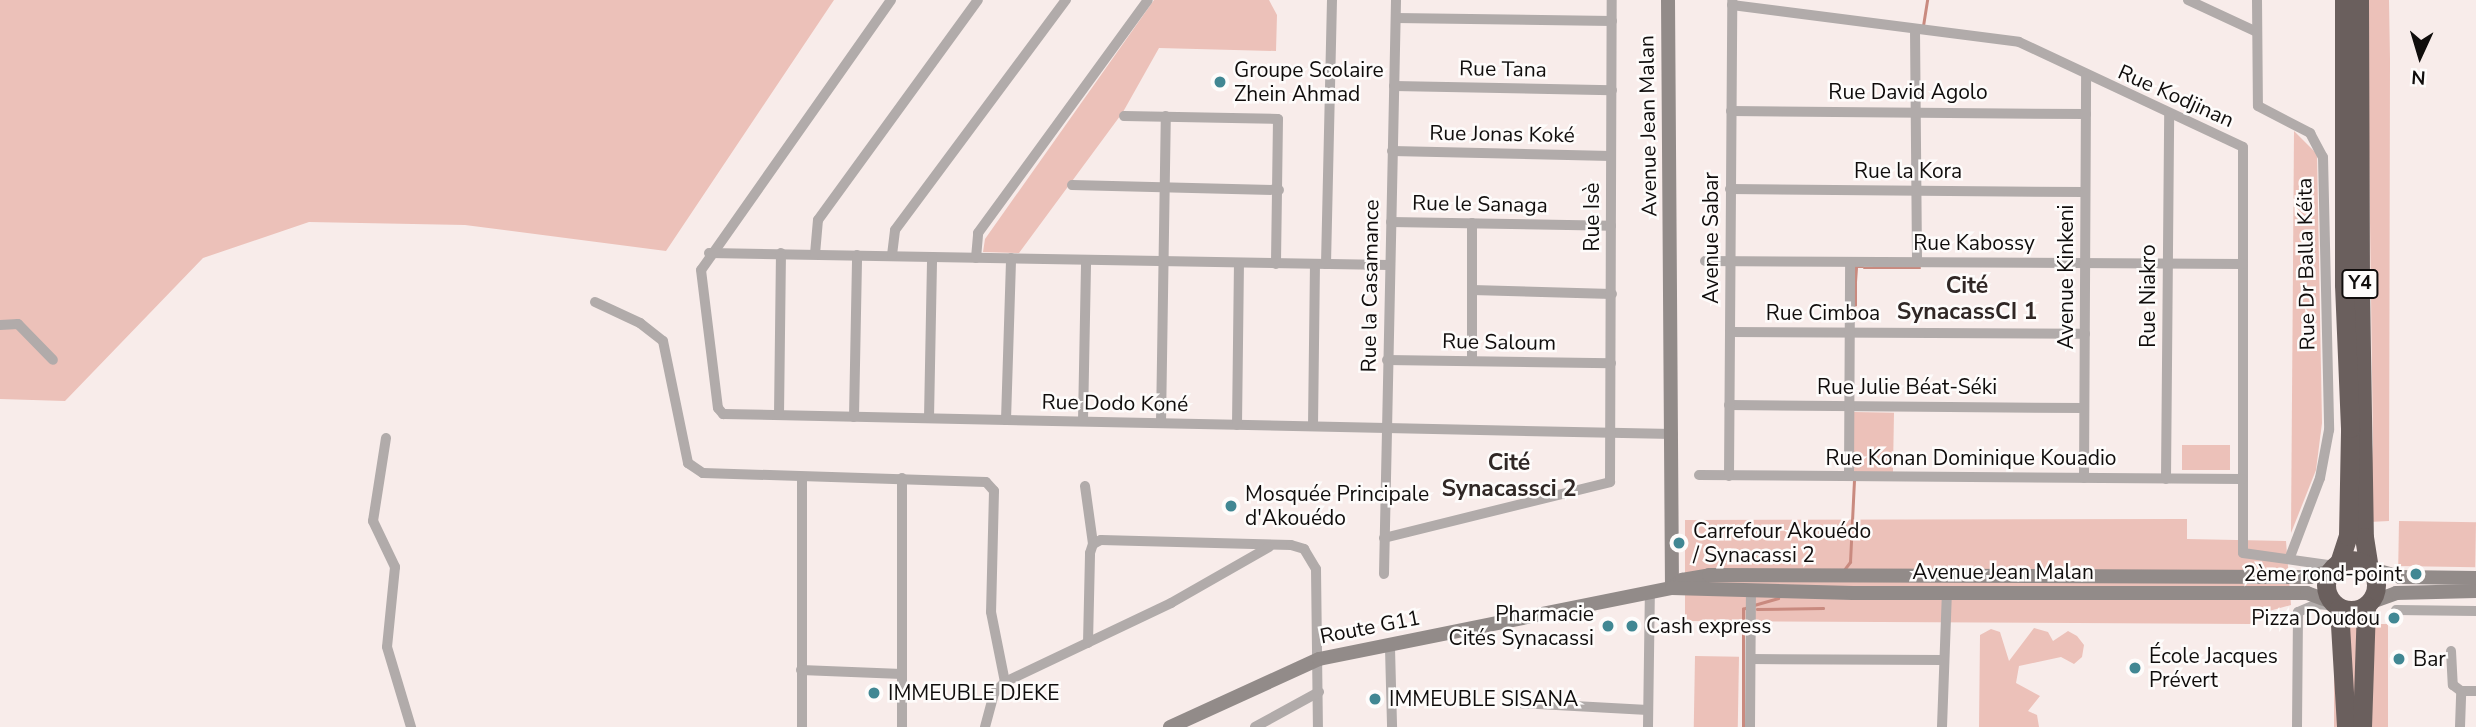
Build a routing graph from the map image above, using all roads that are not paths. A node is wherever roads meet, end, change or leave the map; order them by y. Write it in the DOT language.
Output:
graph roads {
  1 [pos="891,0"];
  2 [pos="978,0"];
  3 [pos="1066,0"];
  4 [pos="1148,0"];
  5 [pos="1332,0"];
  6 [pos="1396,0"];
  7 [pos="1612,0"];
  8 [pos="1668,0"];
  9 [pos="2188,0"];
  10 [pos="2257,0"];
  11 [pos="2344,0"];
  12 [pos="2359,0"];
  13 [pos="1732,2"];
  14 [pos="1395,18"];
  15 [pos="1612,21"];
  16 [pos="1915,30"];
  17 [pos="2257,32"];
  18 [pos="2086,76"];
  19 [pos="1394,86"];
  20 [pos="1612,90"];
  21 [pos="1913,110"];
  22 [pos="1731,111"];
  23 [pos="2086,114"];
  24 [pos="2169,114"];
  25 [pos="1124,116"];
  26 [pos="1166,116"];
  27 [pos="1392,151"];
  28 [pos="1611,156"];
  29 [pos="1072,185"];
  30 [pos="1164,187"];
  31 [pos="1730,189"];
  32 [pos="1279,190"];
  33 [pos="1915,190"];
  34 [pos="2085,192"];
  35 [pos="1391,222"];
  36 [pos="1472,223"];
  37 [pos="1611,226"];
  38 [pos="709,253"];
  39 [pos="781,253"];
  40 [pos="816,254"];
  41 [pos="856,255"];
  42 [pos="892,255"];
  43 [pos="932,257"];
  44 [pos="976,258"];
  45 [pos="1011,258"];
  46 [pos="1086,260"];
  47 [pos="1162,261"];
  48 [pos="1705,261"];
  49 [pos="1730,261"];
  50 [pos="1850,262"];
  51 [pos="1917,262"];
  52 [pos="1239,263"];
  53 [pos="1276,264"];
  54 [pos="1321,264"];
  55 [pos="2085,264"];
  56 [pos="2168,264"];
  57 [pos="2243,264"];
  58 [pos="1389,265"];
  59 [pos="1472,290"];
  60 [pos="1612,294"];
  61 [pos="595,303"];
  62 [pos="0,325"];
  63 [pos="1730,332"];
  64 [pos="1849,332"];
  65 [pos="2085,334"];
  66 [pos="53,360"];
  67 [pos="1387,360"];
  68 [pos="1472,360"];
  69 [pos="1611,363"];
  70 [pos="1729,405"];
  71 [pos="1850,406"];
  72 [pos="2084,408"];
  73 [pos="779,415"];
  74 [pos="854,417"];
  75 [pos="929,418"];
  76 [pos="1006,420"];
  77 [pos="1083,421"];
  78 [pos="1161,423"];
  79 [pos="1237,425"];
  80 [pos="1313,426"];
  81 [pos="1386,428"];
  82 [pos="1610,433"];
  83 [pos="1672,434"];
  84 [pos="386,439"];
  85 [pos="1699,475"];
  86 [pos="1729,475"];
  87 [pos="802,477"];
  88 [pos="1849,477"];
  89 [pos="902,478"];
  90 [pos="2084,478"];
  91 [pos="2166,479"];
  92 [pos="2242,479"];
  93 [pos="1085,486"];
  94 [pos="1384,538"];
  95 [pos="1093,544"];
  96 [pos="1272,546"];
  97 [pos="2290,556"];
  98 [pos="2335,567"];
  99 [pos="2370,568"];
  100 [pos="1384,574"];
  101 [pos="2476,578"];
  102 [pos="1672,588"];
  103 [pos="1650,591"];
  104 [pos="2476,591"];
  105 [pos="1751,592"];
  106 [pos="1947,593"];
  107 [pos="2368,605"];
  108 [pos="2336,606"];
  109 [pos="2396,610"];
  110 [pos="2476,611"];
  111 [pos="1088,643"];
  112 [pos="1390,648"];
  113 [pos="2451,651"];
  114 [pos="1319,659"];
  115 [pos="1751,659"];
  116 [pos="1944,660"];
  117 [pos="801,670"];
  118 [pos="902,674"];
  119 [pos="1005,682"];
  120 [pos="2461,691"];
  121 [pos="2476,691"];
  122 [pos="1319,692"];
  123 [pos="1518,703"];
  124 [pos="1648,710"];
  125 [pos="411,727"];
  126 [pos="802,727"];
  127 [pos="902,727"];
  128 [pos="985,727"];
  129 [pos="1171,727"];
  130 [pos="1255,727"];
  131 [pos="1318,727"];
  132 [pos="1392,727"];
  133 [pos="1648,727"];
  134 [pos="1750,727"];
  135 [pos="1942,727"];
  136 [pos="2297,727"];
  137 [pos="2346,727"];
  138 [pos="2362,727"];
  139 [pos="2460,727"];
  1 -- 38 [label="street"];
  2 -- 40 [label="street"];
  3 -- 42 [label="street"];
  4 -- 44 [label="street"];
  5 -- 54 [label="street"];
  6 -- 14 [label="street, Rue la Casamance"];
  7 -- 15 [label="street, Rue Isè"];
  8 -- 83 [label="main road, Avenue Jean Malan"];
  9 -- 17 [label="street"];
  10 -- 17 [label="street, Rue Dr Balla Kéita"];
  11 -- 98 [label="highway, Y4"];
  12 -- 99 [label="highway, Y4"];
  13 -- 16 [label="street, Rue Kodjinan"];
  13 -- 22 [label="street, Avenue Sabar"];
  14 -- 15 [label="street"];
  14 -- 19 [label="street, Rue la Casamance"];
  15 -- 20 [label="street, Rue Isè"];
  16 -- 18 [label="street, Rue Kodjinan"];
  16 -- 21 [label="street"];
  17 -- 97 [label="street, Rue Dr Balla Kéita"];
  18 -- 23 [label="street, Avenue Kinkeni"];
  18 -- 24 [label="street, Rue Kodjinan"];
  19 -- 20 [label="street, Rue Tana"];
  19 -- 27 [label="street, Rue la Casamance"];
  20 -- 28 [label="street, Rue Isè"];
  21 -- 22 [label="street, Rue David Agolo"];
  21 -- 23 [label="street, Rue David Agolo"];
  21 -- 33 [label="street"];
  22 -- 31 [label="street, Avenue Sabar"];
  23 -- 34 [label="street, Avenue Kinkeni"];
  24 -- 56 [label="street, Rue Niakro"];
  24 -- 57 [label="street, Rue Kodjinan"];
  25 -- 26 [label="street"];
  26 -- 30 [label="street"];
  26 -- 32 [label="street"];
  27 -- 28 [label="street, Rue Jonas Koké"];
  27 -- 35 [label="street, Rue la Casamance"];
  28 -- 37 [label="street, Rue Isè"];
  29 -- 30 [label="street"];
  30 -- 32 [label="street"];
  30 -- 47 [label="street"];
  31 -- 33 [label="street, Rue la Kora"];
  31 -- 49 [label="street, Avenue Sabar"];
  32 -- 53 [label="street"];
  33 -- 34 [label="street, Rue la Kora"];
  33 -- 51 [label="street"];
  34 -- 55 [label="street, Avenue Kinkeni"];
  35 -- 36 [label="street, Rue le Sanaga"];
  35 -- 58 [label="street, Rue la Casamance"];
  36 -- 37 [label="street, Rue le Sanaga"];
  36 -- 59 [label="street"];
  37 -- 60 [label="street, Rue Isè"];
  38 -- 39 [label="street"];
  38 -- 73 [label="street, Rue Dodo Koné"];
  39 -- 40 [label="street"];
  39 -- 73 [label="street"];
  40 -- 41 [label="street"];
  41 -- 42 [label="street"];
  41 -- 74 [label="street"];
  42 -- 43 [label="street"];
  43 -- 44 [label="street"];
  43 -- 75 [label="street"];
  44 -- 45 [label="street"];
  45 -- 46 [label="street"];
  45 -- 76 [label="street"];
  46 -- 47 [label="street"];
  46 -- 77 [label="street"];
  47 -- 52 [label="street"];
  47 -- 78 [label="street"];
  48 -- 49 [label="street, Rue Kabossy"];
  49 -- 50 [label="street, Rue Kabossy"];
  49 -- 63 [label="street, Avenue Sabar"];
  50 -- 51 [label="street, Rue Kabossy"];
  50 -- 64 [label="street"];
  51 -- 55 [label="street, Rue Kabossy"];
  52 -- 53 [label="street"];
  52 -- 79 [label="street"];
  53 -- 54 [label="street"];
  54 -- 58 [label="street"];
  54 -- 80 [label="street"];
  55 -- 56 [label="street, Rue Kabossy"];
  55 -- 65 [label="street, Avenue Kinkeni"];
  56 -- 57 [label="street, Rue Kabossy"];
  56 -- 91 [label="street, Rue Niakro"];
  57 -- 92 [label="street, Rue Kodjinan"];
  58 -- 67 [label="street, Rue la Casamance"];
  59 -- 60 [label="street"];
  59 -- 68 [label="street"];
  60 -- 69 [label="street, Rue Isè"];
  61 -- 87 [label="street"];
  62 -- 66 [label="street"];
  63 -- 64 [label="street, Rue Cimboa"];
  63 -- 70 [label="street, Avenue Sabar"];
  64 -- 65 [label="street, Rue Cimboa"];
  64 -- 71 [label="street"];
  65 -- 72 [label="street, Avenue Kinkeni"];
  67 -- 68 [label="street, Rue Saloum"];
  67 -- 81 [label="street, Rue la Casamance"];
  68 -- 69 [label="street, Rue Saloum"];
  69 -- 82 [label="street, Rue Isè"];
  70 -- 71 [label="street, Rue Julie Béat-Séki"];
  70 -- 86 [label="street, Avenue Sabar"];
  71 -- 72 [label="street, Rue Julie Béat-Séki"];
  71 -- 88 [label="street"];
  72 -- 90 [label="street, Avenue Kinkeni"];
  73 -- 74 [label="street, Rue Dodo Koné"];
  74 -- 75 [label="street, Rue Dodo Koné"];
  75 -- 76 [label="street, Rue Dodo Koné"];
  76 -- 77 [label="street, Rue Dodo Koné"];
  77 -- 78 [label="street, Rue Dodo Koné"];
  78 -- 79 [label="street, Rue Dodo Koné"];
  79 -- 80 [label="street, Rue Dodo Koné"];
  80 -- 81 [label="street, Rue Dodo Koné"];
  81 -- 82 [label="street, Rue Dodo Koné"];
  81 -- 94 [label="street, Rue la Casamance"];
  82 -- 83 [label="street, Rue Dodo Koné"];
  82 -- 94 [label="street, Rue Isè"];
  83 -- 102 [label="main road, Avenue Jean Malan"];
  84 -- 125 [label="street"];
  85 -- 86 [label="street, Rue Konan Dominique Kouadio"];
  86 -- 88 [label="street, Rue Konan Dominique Kouadio"];
  87 -- 89 [label="street"];
  87 -- 117 [label="street"];
  88 -- 90 [label="street, Rue Konan Dominique Kouadio"];
  89 -- 118 [label="street"];
  89 -- 119 [label="street"];
  90 -- 91 [label="street, Rue Konan Dominique Kouadio"];
  91 -- 92 [label="street, Rue Konan Dominique Kouadio"];
  92 -- 97 [label="street, Rue Kodjinan"];
  93 -- 95 [label="street"];
  94 -- 100 [label="street, Rue la Casamance"];
  95 -- 96 [label="street"];
  95 -- 111 [label="street"];
  96 -- 111 [label="street"];
  96 -- 114 [label="street"];
  97 -- 98 [label="street, Rue Kodjinan"];
  98 -- 99 [label="highway"];
  98 -- 102 [label="main road, Avenue Jean Malan"];
  98 -- 108 [label="highway"];
  99 -- 101 [label="main road"];
  99 -- 107 [label="highway"];
  102 -- 103 [label="main road, Route G11"];
  102 -- 105 [label="main road, Avenue Jean Malan"];
  103 -- 112 [label="main road, Route G11"];
  103 -- 124 [label="street"];
  104 -- 107 [label="main road"];
  105 -- 106 [label="main road, Avenue Jean Malan"];
  105 -- 115 [label="street"];
  106 -- 108 [label="main road, Avenue Jean Malan"];
  106 -- 116 [label="street"];
  107 -- 108 [label="highway"];
  107 -- 138 [label="highway"];
  108 -- 136 [label="street"];
  108 -- 137 [label="highway"];
  109 -- 110 [label="street"];
  111 -- 119 [label="street"];
  112 -- 114 [label="main road, Route G11"];
  112 -- 132 [label="street"];
  113 -- 120 [label="street"];
  114 -- 122 [label="street"];
  114 -- 129 [label="main road, Route G11"];
  115 -- 116 [label="street"];
  115 -- 134 [label="street"];
  116 -- 135 [label="street"];
  117 -- 118 [label="street"];
  117 -- 126 [label="street"];
  118 -- 127 [label="street"];
  119 -- 128 [label="street"];
  120 -- 121 [label="street"];
  120 -- 139 [label="street"];
  122 -- 130 [label="street"];
  122 -- 131 [label="street"];
  123 -- 124 [label="street"];
  124 -- 133 [label="street"];
}
